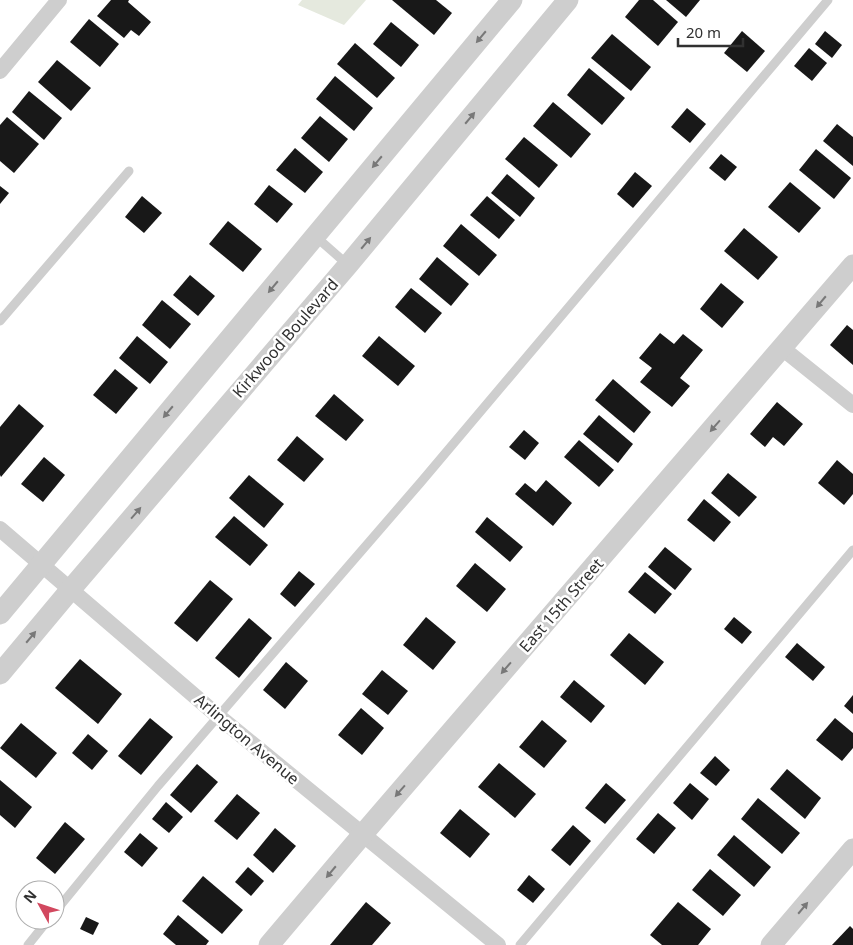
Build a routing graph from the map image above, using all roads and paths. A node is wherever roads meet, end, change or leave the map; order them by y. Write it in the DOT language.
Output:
graph roads {
  1 [pos="59,0"];
  2 [pos="512,0"];
  3 [pos="568,0"];
  4 [pos="828,0"];
  5 [pos="0,71"];
  6 [pos="129,171"];
  7 [pos="315,236"];
  8 [pos="348,265"];
  9 [pos="853,265"];
  10 [pos="0,321"];
  11 [pos="782,348"];
  12 [pos="853,405"];
  13 [pos="0,528"];
  14 [pos="853,550"];
  15 [pos="41,564"];
  16 [pos="71,589"];
  17 [pos="0,614"];
  18 [pos="0,674"];
  19 [pos="218,716"];
  20 [pos="363,834"];
  21 [pos="853,849"];
  22 [pos="65,900"];
  23 [pos="40,930"];
  24 [pos="28,945"];
  25 [pos="269,945"];
  26 [pos="498,945"];
  27 [pos="520,945"];
  28 [pos="771,945"];
  1 -- 5 [label="street"];
  2 -- 7 [label="street, one-way"];
  8 -- 3 [label="street, Kirkwood Boulevard, one-way"];
  4 -- 19 [label="lane"];
  6 -- 10 [label="lane"];
  7 -- 8 [label="lane"];
  7 -- 15 [label="street, one-way"];
  16 -- 8 [label="street, Kirkwood Boulevard, one-way"];
  9 -- 11 [label="street, East 15th Street, one-way"];
  11 -- 12 [label="street"];
  11 -- 20 [label="street, East 15th Street, one-way"];
  13 -- 15 [label="street, Arlington Avenue"];
  14 -- 27 [label="lane"];
  15 -- 16 [label="street, Arlington Avenue"];
  15 -- 17 [label="street"];
  18 -- 16 [label="street, Kirkwood Boulevard, one-way"];
  16 -- 19 [label="street, Arlington Avenue"];
  19 -- 20 [label="street, Arlington Avenue"];
  19 -- 22 [label="lane"];
  20 -- 25 [label="street, East 15th Street, one-way"];
  20 -- 26 [label="street, Arlington Avenue"];
  28 -- 21 [label="street, one-way"];
  23 -- 24 [label="lane"];
}
